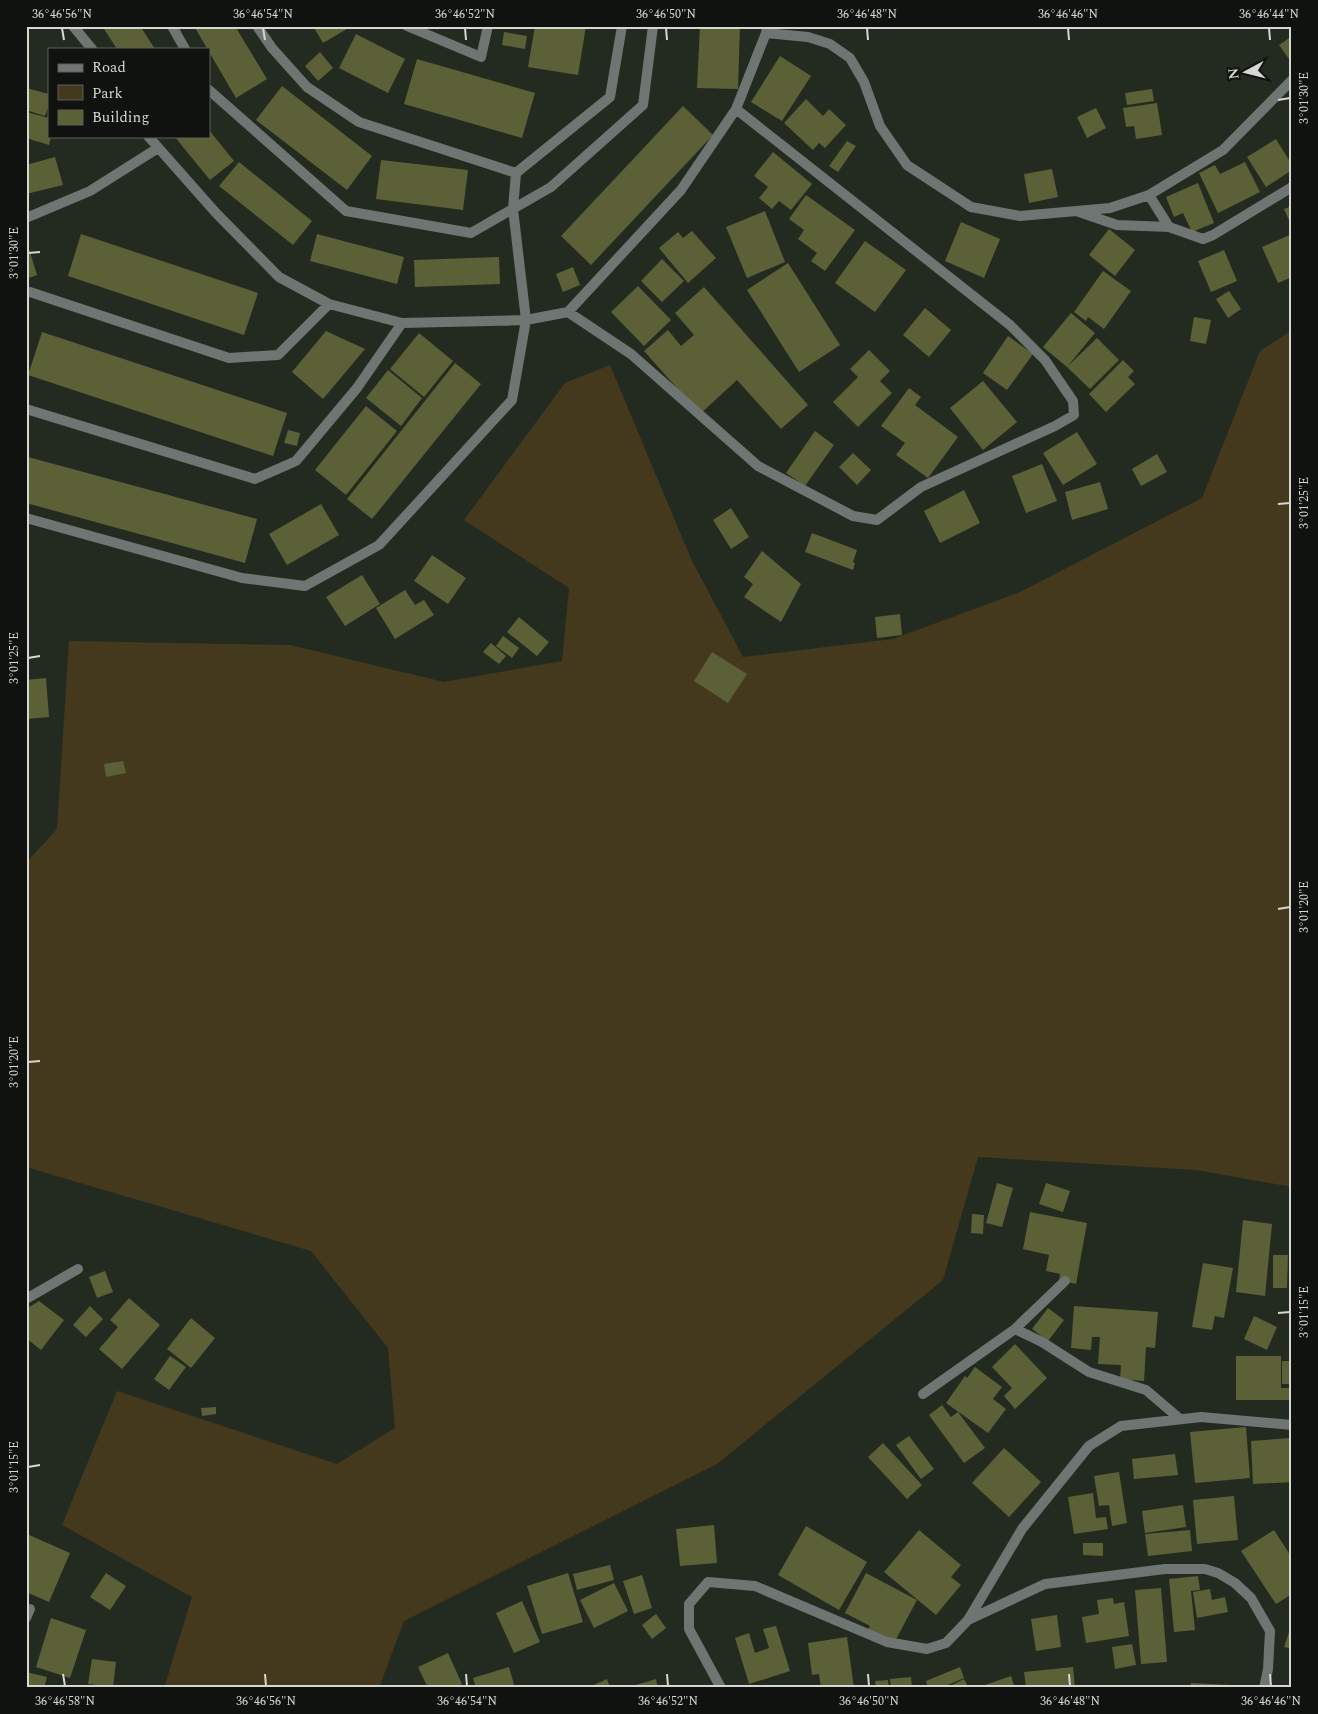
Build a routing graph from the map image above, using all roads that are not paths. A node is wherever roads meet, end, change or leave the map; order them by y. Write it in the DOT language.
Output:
graph roads {
  1 [pos="73,26"];
  2 [pos="172,26"];
  3 [pos="257,26"];
  4 [pos="408,26"];
  5 [pos="488,26"];
  6 [pos="622,26"];
  7 [pos="653,26"];
  8 [pos="767,29"];
  9 [pos="91,48"];
  10 [pos="184,48"];
  11 [pos="1292,80"];
  12 [pos="210,91"];
  13 [pos="736,109"];
  14 [pos="150,138"];
  15 [pos="158,148"];
  16 [pos="516,173"];
  17 [pos="1292,187"];
  18 [pos="1149,195"];
  19 [pos="513,209"];
  20 [pos="1075,211"];
  21 [pos="26,218"];
  22 [pos="1169,227"];
  23 [pos="30,292"];
  24 [pos="329,304"];
  25 [pos="568,312"];
  26 [pos="526,320"];
  27 [pos="402,323"];
  28 [pos="26,408"];
  29 [pos="26,518"];
  30 [pos="78,1269"];
  31 [pos="1065,1281"];
  32 [pos="26,1299"];
  33 [pos="1015,1329"];
  34 [pos="923,1394"];
  35 [pos="1180,1419"];
  36 [pos="1292,1425"];
  37 [pos="968,1620"];
  38 [pos="721,1688"];
  39 [pos="1264,1688"];
  1 -- 9 [label="street"];
  2 -- 10 [label="street"];
  3 -- 16 [label="street"];
  4 -- 5 [label="street"];
  6 -- 16 [label="street"];
  7 -- 19 [label="street"];
  8 -- 13 [label="street"];
  8 -- 20 [label="street"];
  11 -- 18 [label="street"];
  12 -- 19 [label="street"];
  13 -- 25 [label="street"];
  13 -- 25 [label="street"];
  14 -- 15 [label="street"];
  15 -- 21 [label="street"];
  15 -- 24 [label="street"];
  16 -- 19 [label="street"];
  17 -- 22 [label="street"];
  18 -- 20 [label="street"];
  18 -- 22 [label="street"];
  19 -- 26 [label="street"];
  20 -- 22 [label="street"];
  23 -- 24 [label="street"];
  24 -- 27 [label="street"];
  25 -- 26 [label="street"];
  26 -- 27 [label="street"];
  26 -- 29 [label="street"];
  27 -- 28 [label="street"];
  30 -- 32 [label="street"];
  31 -- 33 [label="street"];
  33 -- 34 [label="street"];
  33 -- 35 [label="street"];
  35 -- 36 [label="street"];
  35 -- 37 [label="street"];
  37 -- 38 [label="street"];
  37 -- 39 [label="street"];
}
